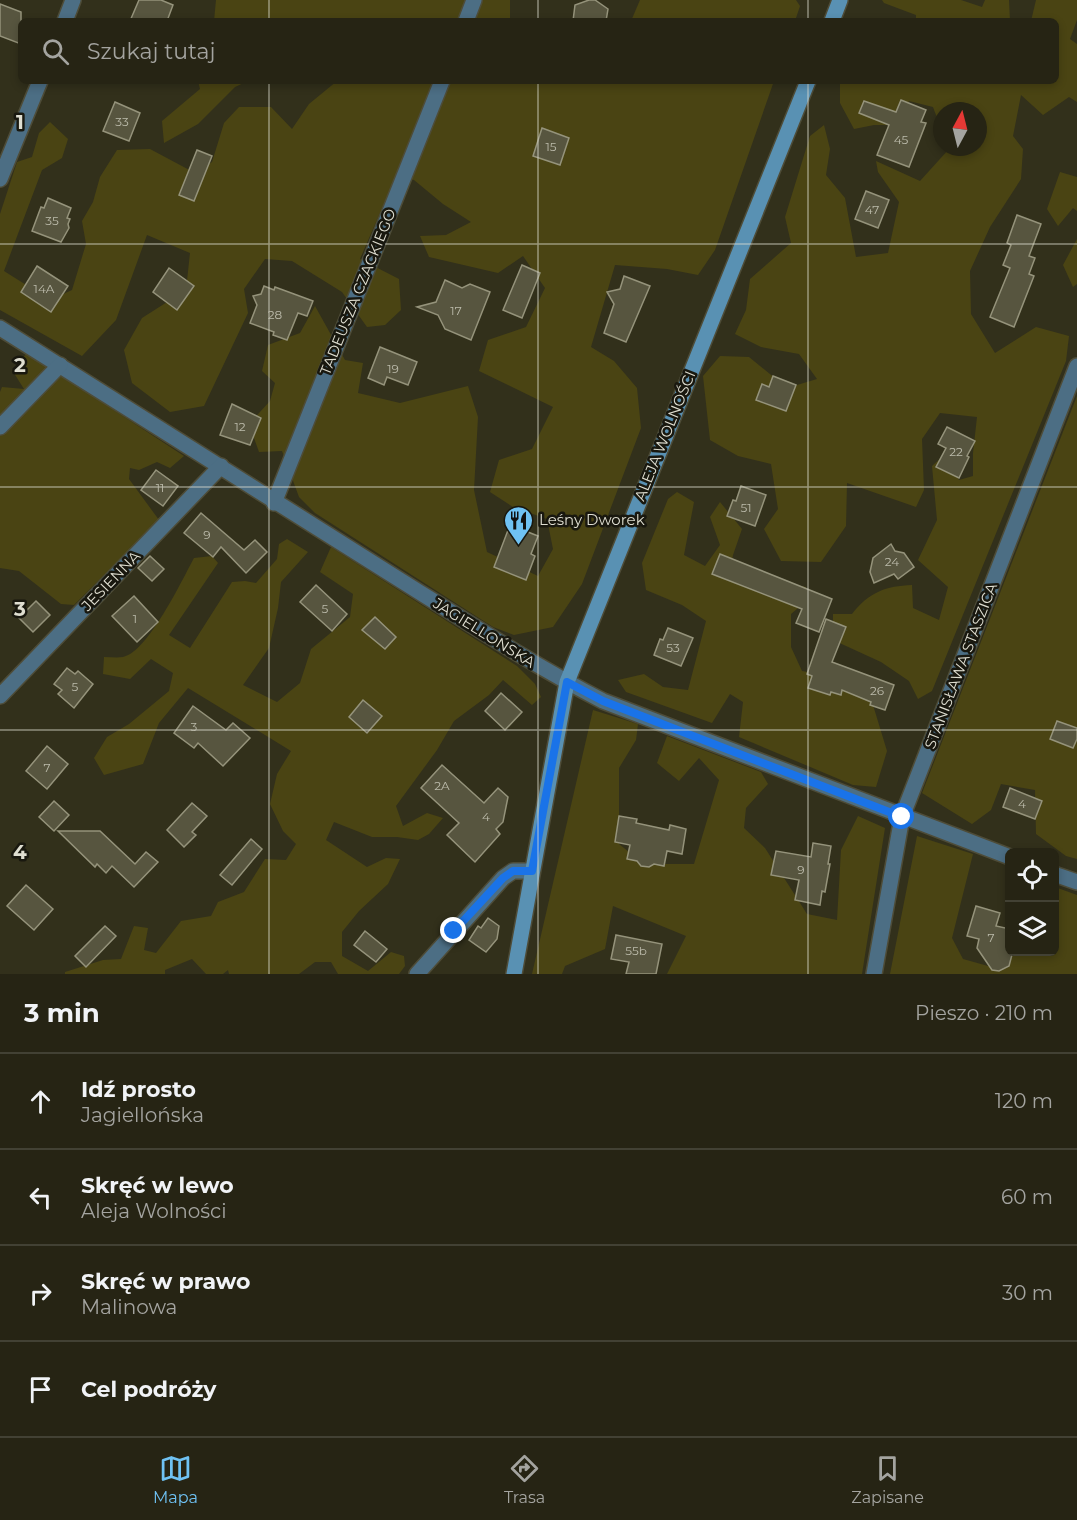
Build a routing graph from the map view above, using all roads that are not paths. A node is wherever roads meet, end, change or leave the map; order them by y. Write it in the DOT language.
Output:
graph roads {
  1 [pos="73,0"];
  2 [pos="474,0"];
  3 [pos="840,0"];
  4 [pos="66,18"];
  5 [pos="467,18"];
  6 [pos="833,18"];
  7 [pos="39,84"];
  8 [pos="441,84"];
  9 [pos="807,84"];
  10 [pos="0,179"];
  11 [pos="0,328"];
  12 [pos="60,365"];
  13 [pos="1077,366"];
  14 [pos="0,427"];
  15 [pos="221,466"];
  16 [pos="274,502"];
  17 [pos="567,682"];
  18 [pos="0,696"];
  19 [pos="902,817"];
  20 [pos="1005,855"];
  21 [pos="532,871"];
  22 [pos="1059,876"];
  23 [pos="1077,882"];
  24 [pos="417,974"];
  25 [pos="514,974"];
  26 [pos="874,974"];
  1 -- 4 [label="street"];
  2 -- 5 [label="street"];
  3 -- 6 [label="street"];
  7 -- 10 [label="street"];
  8 -- 16 [label="street, TADEUSZA CZACKIEGO"];
  9 -- 17 [label="street, ALEJA WOLNOŚCI"];
  11 -- 12 [label="street, JAGIELLOŃSKA"];
  12 -- 14 [label="street"];
  12 -- 15 [label="street, JAGIELLOŃSKA"];
  13 -- 19 [label="street, STANISŁAWA STASZICA"];
  15 -- 16 [label="street, JAGIELLOŃSKA"];
  15 -- 18 [label="street, JESIENNA"];
  16 -- 17 [label="street, JAGIELLOŃSKA"];
  17 -- 19 [label="street, JAGIELLOŃSKA"];
  17 -- 21 [label="street, ALEJA WOLNOŚCI"];
  19 -- 20 [label="street, JAGIELLOŃSKA"];
  19 -- 26 [label="street, STANISŁAWA STASZICA"];
  21 -- 24 [label="street"];
  21 -- 25 [label="street, ALEJA WOLNOŚCI"];
  22 -- 23 [label="street"];
}
